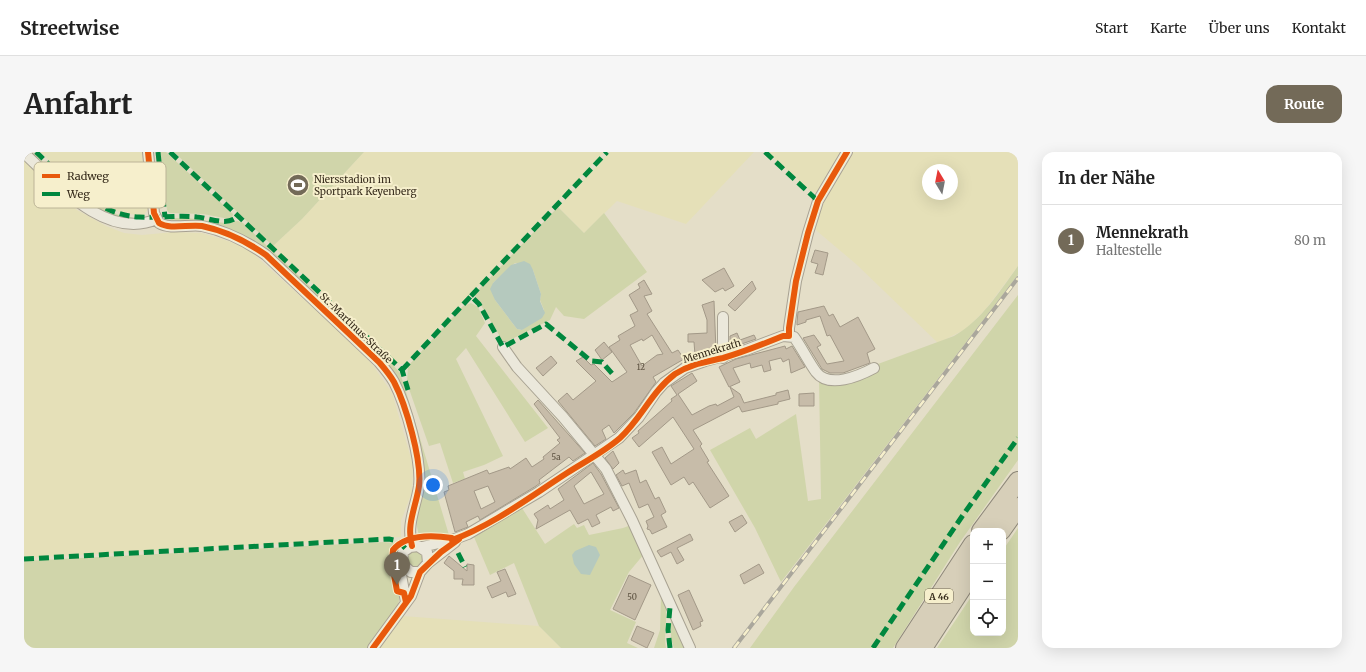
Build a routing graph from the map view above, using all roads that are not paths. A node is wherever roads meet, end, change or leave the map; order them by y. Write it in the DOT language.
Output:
graph roads {
  1 [pos="148,152"];
  2 [pos="847,152"];
  3 [pos="24,153"];
  4 [pos="34,162"];
  5 [pos="149,162"];
  6 [pos="88,208"];
  7 [pos="154,208"];
  8 [pos="157,219"];
  9 [pos="723,317"];
  10 [pos="789,336"];
  11 [pos="503,347"];
  12 [pos="723,358"];
  13 [pos="874,368"];
  14 [pos="595,455"];
  15 [pos="1018,481"];
  16 [pos="1018,507"];
  17 [pos="983,528"];
  18 [pos="1003,528"];
  19 [pos="462,537"];
  20 [pos="417,546"];
  21 [pos="970,549"];
  22 [pos="402,564"];
  23 [pos="428,564"];
  24 [pos="420,572"];
  25 [pos="970,576"];
  26 [pos="406,602"];
  27 [pos="373,648"];
  28 [pos="690,648"];
  29 [pos="905,648"];
  30 [pos="923,648"];
  1 -- 5 [label="street"];
  2 -- 10 [label="street"];
  3 -- 4 [label="street"];
  6 -- 8 [label="street"];
  7 -- 8 [label="street"];
  8 -- 20 [label="street, St.-Martinus-Straße"];
  9 -- 12 [label="street, Mennekrath"];
  10 -- 12 [label="street, Mennekrath"];
  10 -- 13 [label="street"];
  11 -- 14 [label="street"];
  12 -- 14 [label="street, Mennekrath"];
  14 -- 19 [label="street, Mennekrath"];
  14 -- 28 [label="street"];
  15 -- 17 [label="highway"];
  16 -- 18 [label="highway"];
  19 -- 20 [label="street, Mennekrath"];
  19 -- 23 [label="street, Mennekrath"];
  20 -- 22 [label="street"];
  20 -- 23 [label="street"];
  21 -- 29 [label="highway, A 46"];
  22 -- 24 [label="street"];
  22 -- 26 [label="street"];
  23 -- 24 [label="street"];
  24 -- 26 [label="street"];
  25 -- 30 [label="highway, A 46"];
  26 -- 27 [label="street"];
}
